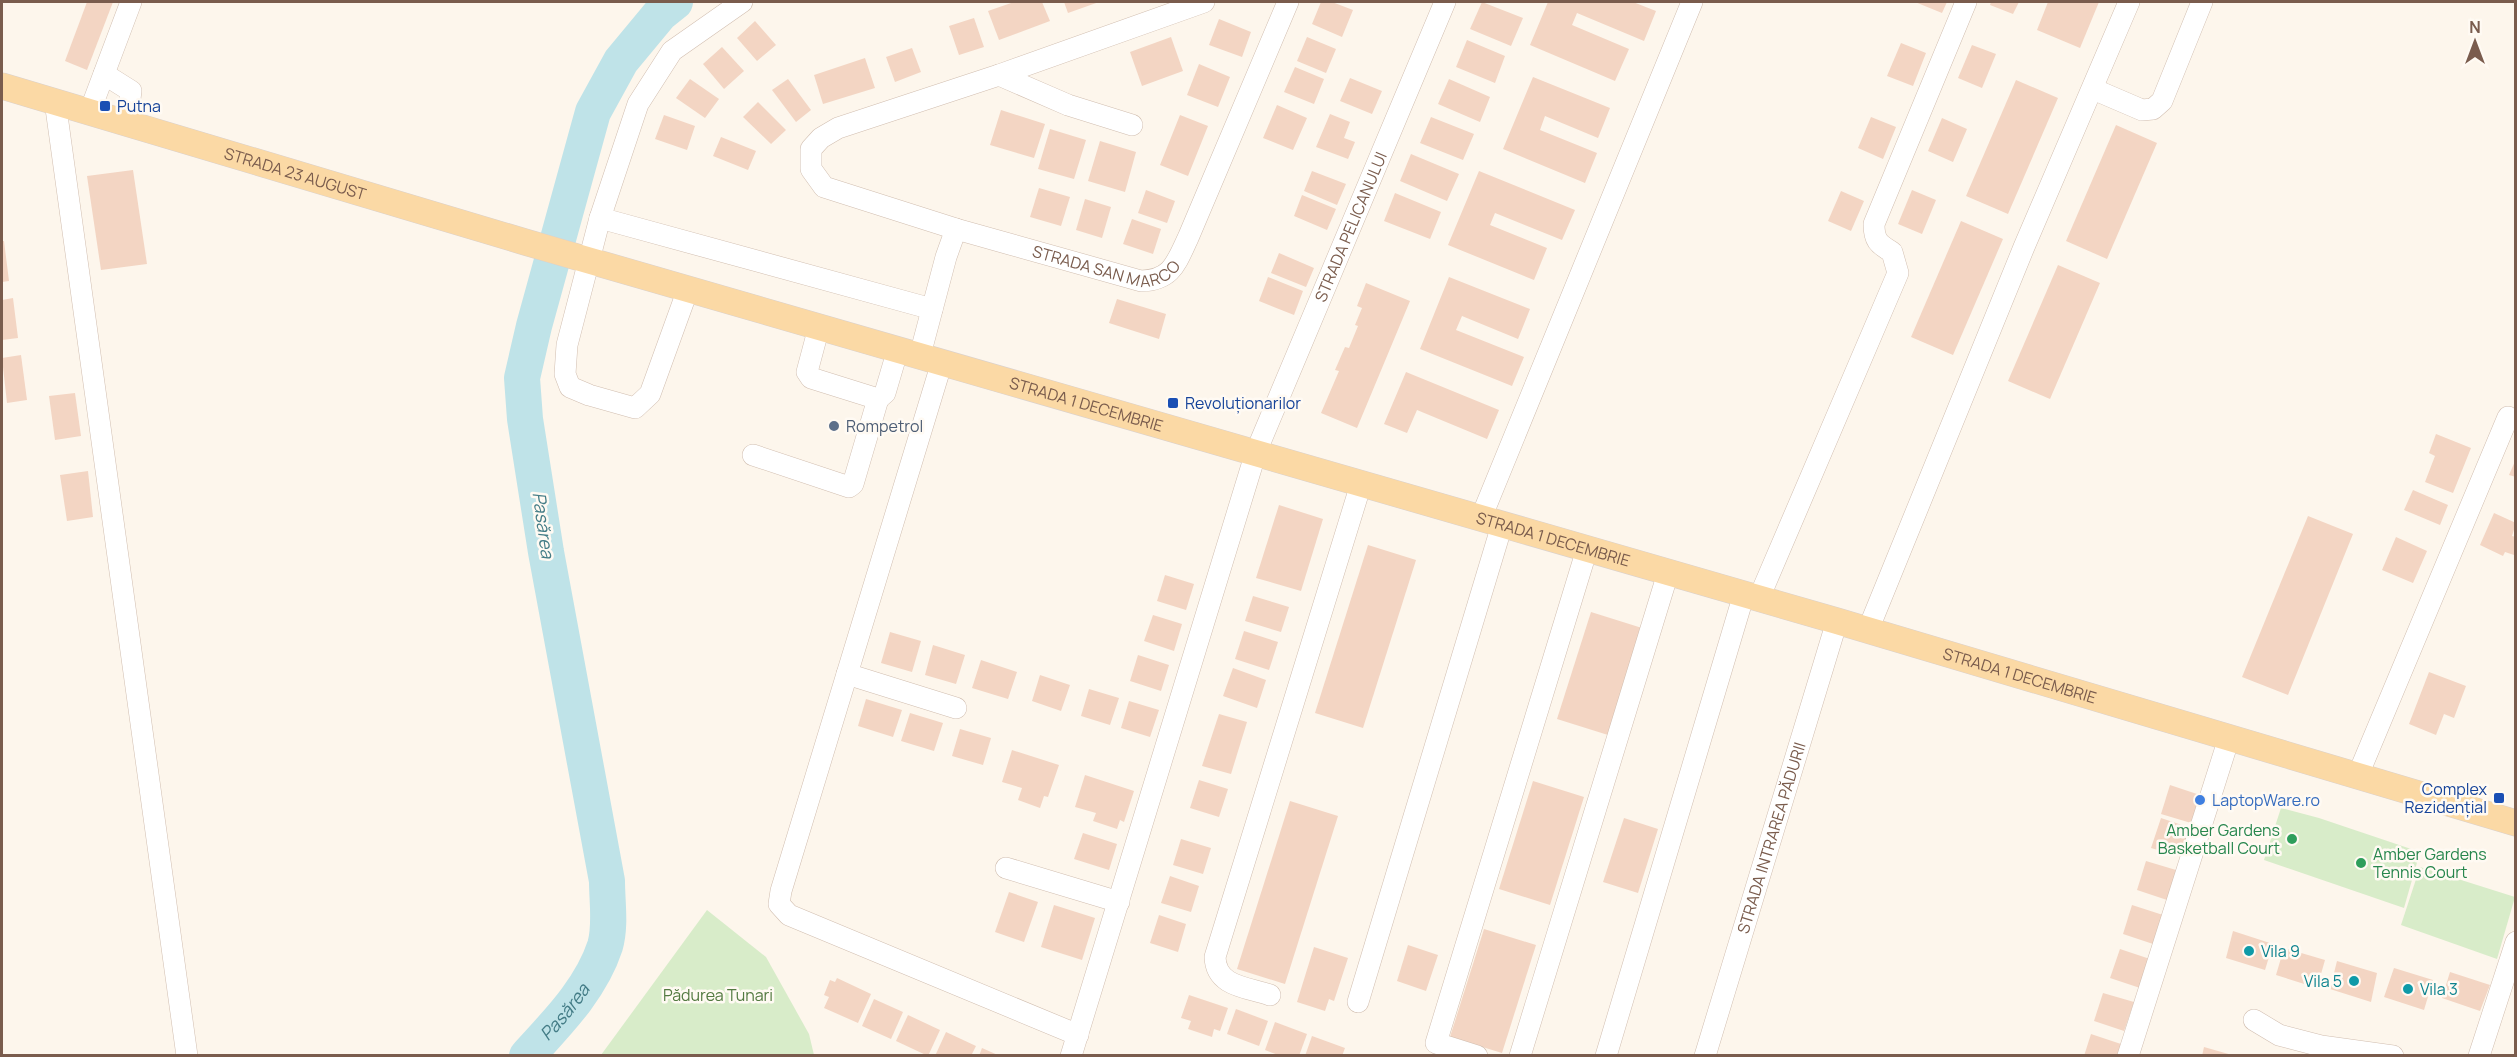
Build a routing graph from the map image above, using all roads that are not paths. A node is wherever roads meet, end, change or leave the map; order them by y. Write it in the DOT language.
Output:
graph roads {
  1 [pos="131,2"];
  2 [pos="742,2"];
  3 [pos="1204,2"];
  4 [pos="1288,2"];
  5 [pos="1445,2"];
  6 [pos="1692,2"];
  7 [pos="1966,2"];
  8 [pos="2129,2"];
  9 [pos="2202,2"];
  10 [pos="104,74"];
  11 [pos="999,75"];
  12 [pos="2,86"];
  13 [pos="2093,89"];
  14 [pos="55,101"];
  15 [pos="90,111"];
  16 [pos="127,122"];
  17 [pos="1132,125"];
  18 [pos="600,218"];
  19 [pos="956,229"];
  20 [pos="589,260"];
  21 [pos="688,289"];
  22 [pos="932,309"];
  23 [pos="819,327"];
  24 [pos="920,355"];
  25 [pos="878,399"];
  26 [pos="2508,417"];
  27 [pos="1256,452"];
  28 [pos="753,455"];
  29 [pos="1362,484"];
  30 [pos="1492,521"];
  31 [pos="1587,549"];
  32 [pos="1668,573"];
  33 [pos="1751,596"];
  34 [pos="1837,621"];
  35 [pos="1868,630"];
  36 [pos="847,675"];
  37 [pos="956,708"];
  38 [pos="2229,738"];
  39 [pos="2358,775"];
  40 [pos="2516,823"];
  41 [pos="1006,868"];
  42 [pos="1119,902"];
  43 [pos="2516,942"];
  44 [pos="1270,995"];
  45 [pos="1358,1002"];
  46 [pos="2254,1020"];
  47 [pos="1078,1035"];
  48 [pos="187,1056"];
  49 [pos="1071,1056"];
  50 [pos="1477,1056"];
  51 [pos="1520,1056"];
  52 [pos="1606,1056"];
  53 [pos="1705,1056"];
  54 [pos="2128,1056"];
  55 [pos="2393,1056"];
  56 [pos="2479,1056"];
  1 -- 10 [label="street"];
  2 -- 18 [label="street"];
  3 -- 11 [label="street"];
  4 -- 19 [label="street, STRADA SAN MARCO"];
  5 -- 27 [label="street, STRADA PELICANULUI"];
  6 -- 30 [label="street"];
  7 -- 33 [label="street"];
  8 -- 13 [label="street"];
  9 -- 13 [label="street"];
  10 -- 15 [label="street"];
  10 -- 16 [label="street"];
  11 -- 17 [label="street"];
  11 -- 19 [label="street, STRADA SAN MARCO"];
  12 -- 14 [label="main road, STRADA 23 AUGUST"];
  13 -- 35 [label="street"];
  14 -- 15 [label="main road, STRADA 23 AUGUST"];
  14 -- 48 [label="street"];
  15 -- 16 [label="main road, STRADA 23 AUGUST"];
  16 -- 20 [label="main road, STRADA 23 AUGUST"];
  18 -- 20 [label="street"];
  18 -- 22 [label="street"];
  19 -- 22 [label="street"];
  20 -- 21 [label="main road, STRADA 1 DECEMBRIE"];
  20 -- 21 [label="street"];
  21 -- 23 [label="main road, STRADA 1 DECEMBRIE"];
  22 -- 24 [label="street"];
  23 -- 24 [label="main road, STRADA 1 DECEMBRIE"];
  23 -- 25 [label="street"];
  24 -- 25 [label="street"];
  24 -- 27 [label="main road, STRADA 1 DECEMBRIE"];
  24 -- 36 [label="street"];
  25 -- 28 [label="street"];
  26 -- 39 [label="street"];
  27 -- 29 [label="main road, STRADA 1 DECEMBRIE"];
  27 -- 42 [label="street, STRADA PELICANULUI"];
  29 -- 30 [label="main road, STRADA 1 DECEMBRIE"];
  29 -- 44 [label="street"];
  30 -- 31 [label="main road, STRADA 1 DECEMBRIE"];
  30 -- 45 [label="street"];
  31 -- 32 [label="main road, STRADA 1 DECEMBRIE"];
  31 -- 50 [label="street"];
  32 -- 33 [label="main road, STRADA 1 DECEMBRIE"];
  32 -- 51 [label="street"];
  33 -- 34 [label="main road, STRADA 1 DECEMBRIE"];
  33 -- 52 [label="street"];
  34 -- 35 [label="main road, STRADA 1 DECEMBRIE"];
  34 -- 53 [label="street, STRADA INTRAREA PĂDURII"];
  35 -- 38 [label="main road, STRADA 1 DECEMBRIE"];
  36 -- 37 [label="street"];
  36 -- 47 [label="street"];
  38 -- 39 [label="main road, STRADA 1 DECEMBRIE"];
  38 -- 54 [label="street"];
  39 -- 40 [label="main road, STRADA 1 DECEMBRIE"];
  41 -- 42 [label="street"];
  42 -- 47 [label="street, STRADA PELICANULUI"];
  43 -- 56 [label="street"];
  46 -- 55 [label="street"];
  47 -- 49 [label="street, STRADA PELICANULUI"];
}
